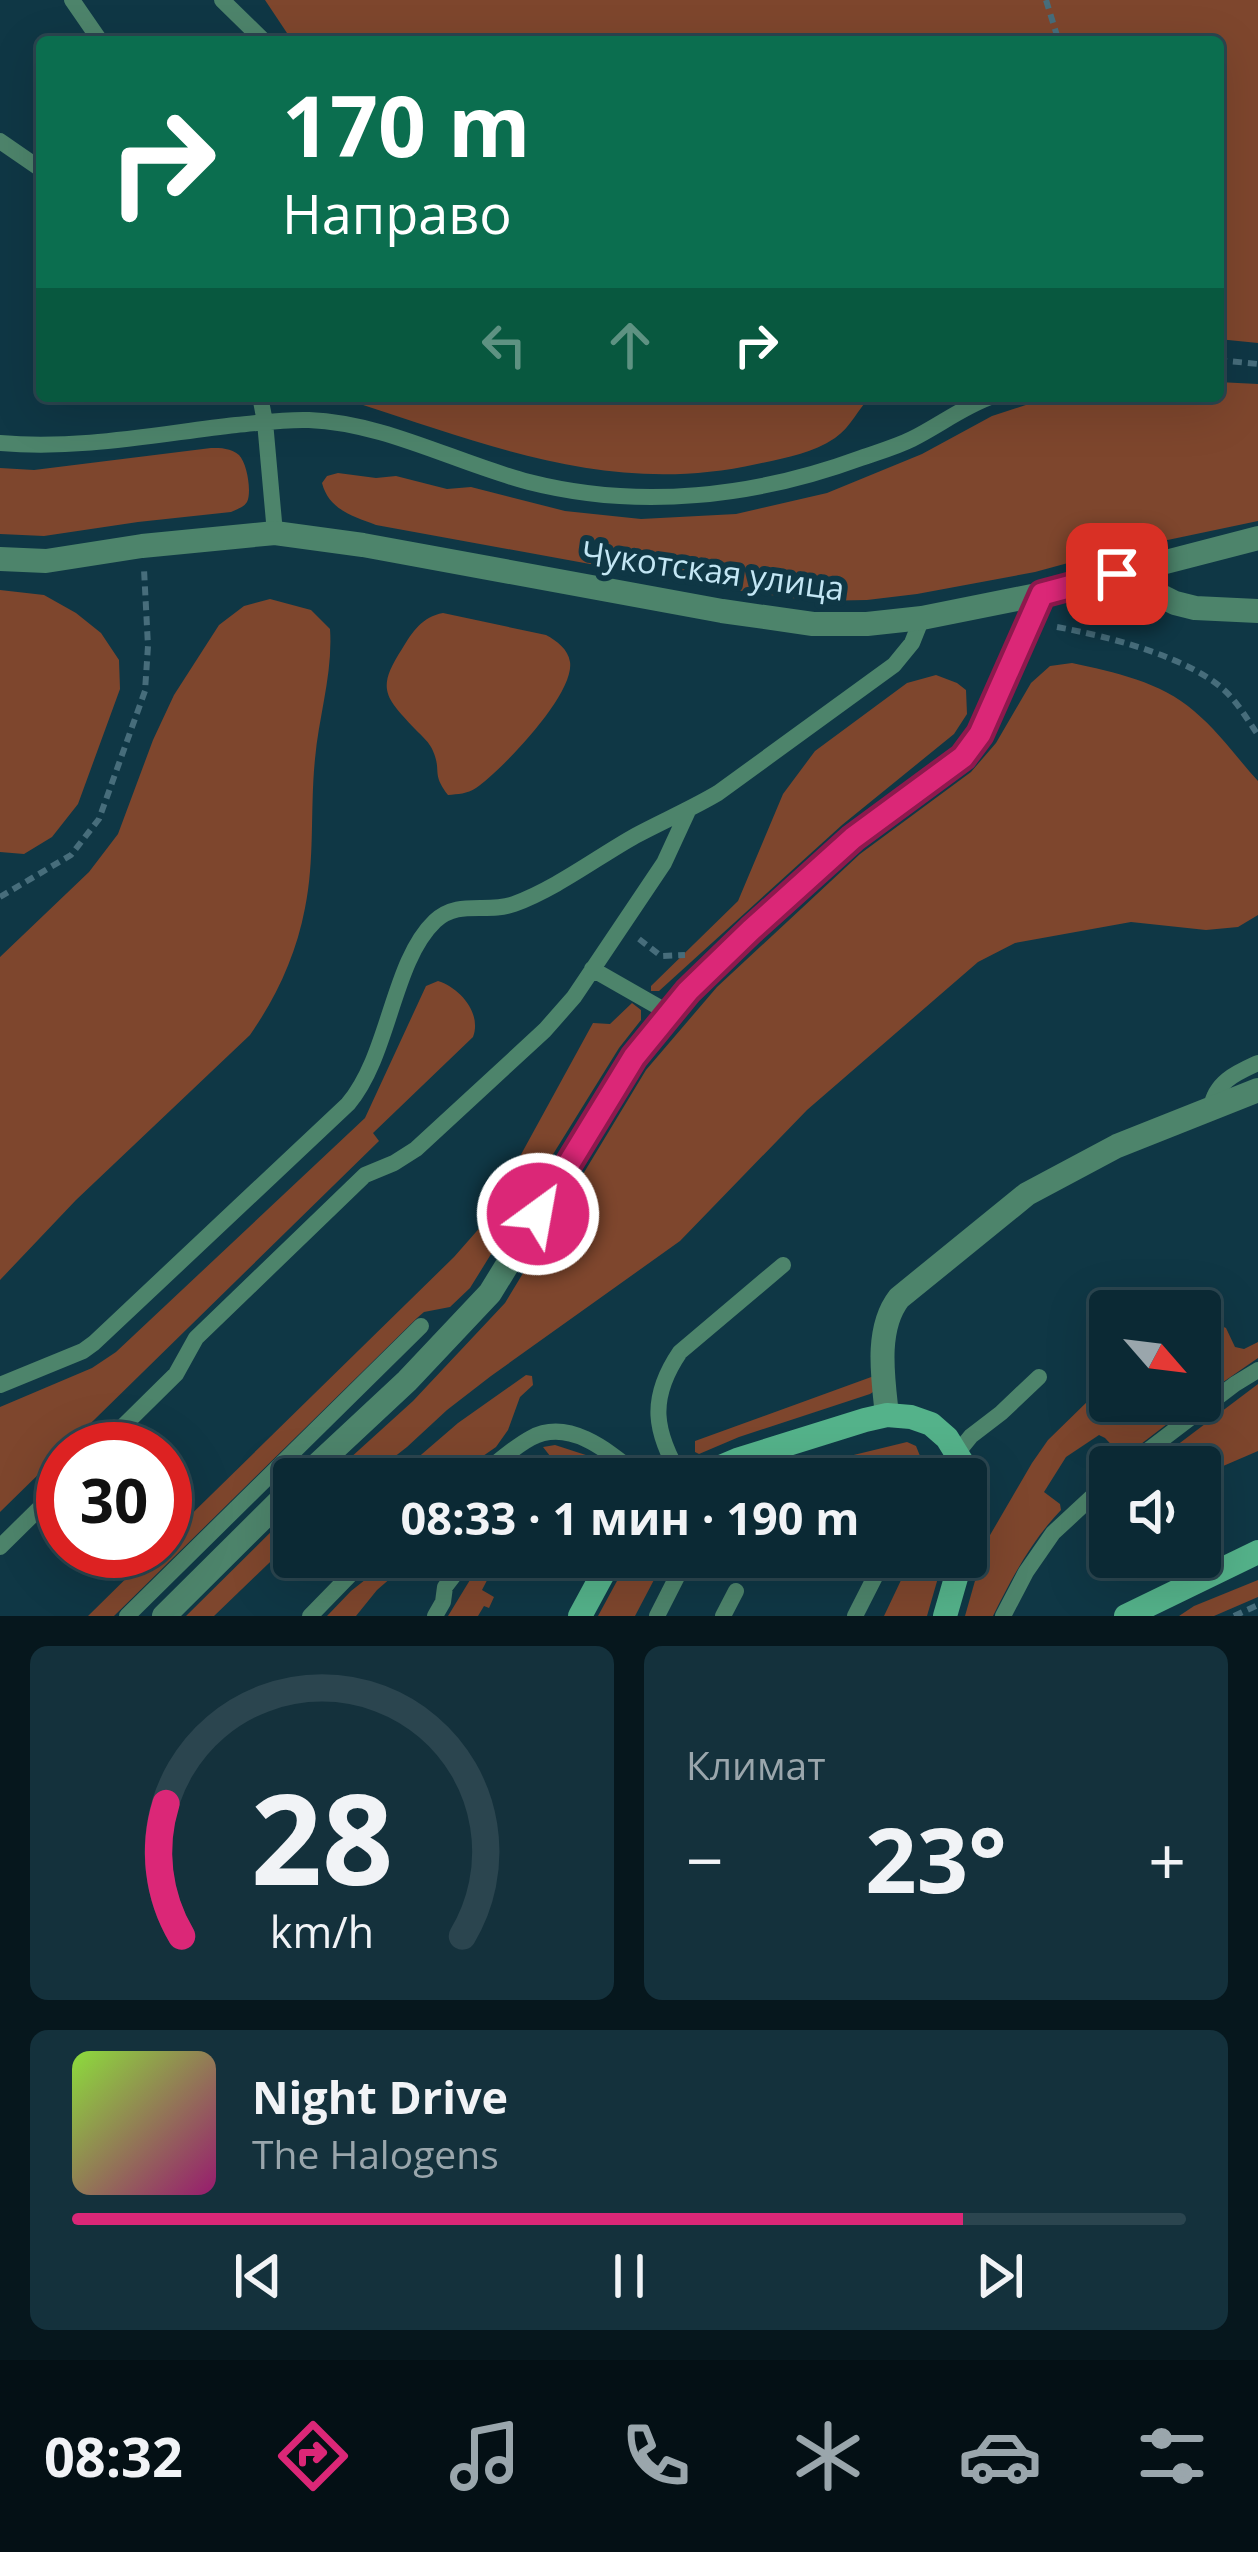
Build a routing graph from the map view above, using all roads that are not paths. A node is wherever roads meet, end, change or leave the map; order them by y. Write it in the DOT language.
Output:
graph roads {
  1 [pos="72,0"];
  2 [pos="222,0"];
  3 [pos="97,36"];
  4 [pos="259,36"];
  5 [pos="0,141"];
  6 [pos="36,166"];
  7 [pos="261,402"];
  8 [pos="976,402"];
  9 [pos="265,422"];
  10 [pos="0,443"];
  11 [pos="275,533"];
  12 [pos="1258,538"];
  13 [pos="0,559"];
  14 [pos="1117,574"];
  15 [pos="1042,594"];
  16 [pos="1258,611"];
  17 [pos="922,618"];
  18 [pos="688,811"];
  19 [pos="592,969"];
  20 [pos="670,1013"];
  21 [pos="1258,1063"];
  22 [pos="1258,1090"];
  23 [pos="1211,1108"];
  24 [pos="783,1265"];
  25 [pos="422,1326"];
  26 [pos="1258,1370"];
  27 [pos="1039,1377"];
  28 [pos="0,1385"];
  29 [pos="887,1415"];
  30 [pos="127,1422"];
  31 [pos="1154,1446"];
  32 [pos="958,1452"];
  33 [pos="324,1458"];
  34 [pos="504,1458"];
  35 [pos="617,1458"];
  36 [pos="669,1458"];
  37 [pos="764,1458"];
  38 [pos="953,1458"];
  39 [pos="961,1458"];
  40 [pos="1089,1500"];
  41 [pos="273,1508"];
  42 [pos="36,1511"];
  43 [pos="0,1546"];
  44 [pos="1258,1552"];
  45 [pos="347,1578"];
  46 [pos="452,1578"];
  47 [pos="601,1578"];
  48 [pos="676,1578"];
  49 [pos="874,1578"];
  50 [pos="956,1578"];
  51 [pos="736,1591"];
  52 [pos="127,1616"];
  53 [pos="164,1616"];
  54 [pos="310,1616"];
  55 [pos="435,1616"];
  56 [pos="580,1616"];
  57 [pos="657,1616"];
  58 [pos="723,1616"];
  59 [pos="855,1616"];
  60 [pos="945,1616"];
  61 [pos="1004,1616"];
  62 [pos="1126,1616"];
  1 -- 3 [label="lane"];
  2 -- 4 [label="lane"];
  5 -- 6 [label="lane"];
  7 -- 9 [label="lane"];
  8 -- 9 [label="lane"];
  9 -- 10 [label="lane"];
  9 -- 11 [label="lane"];
  11 -- 13 [label="street, Чукотская улица"];
  11 -- 17 [label="street, Чукотская улица"];
  12 -- 14 [label="street, Чукотская улица"];
  14 -- 15 [label="street, Чукотская улица"];
  14 -- 16 [label="street"];
  15 -- 17 [label="street, Чукотская улица"];
  15 -- 20 [label="street"];
  17 -- 18 [label="lane"];
  18 -- 19 [label="lane"];
  18 -- 28 [label="lane"];
  19 -- 20 [label="lane"];
  19 -- 30 [label="lane"];
  20 -- 33 [label="street"];
  21 -- 23 [label="lane"];
  22 -- 23 [label="street"];
  23 -- 29 [label="street"];
  24 -- 36 [label="lane"];
  25 -- 52 [label="lane"];
  26 -- 31 [label="lane"];
  27 -- 32 [label="lane"];
  29 -- 32 [label="street"];
  29 -- 37 [label="street"];
  32 -- 38 [label="lane"];
  32 -- 39 [label="street"];
  34 -- 35 [label="lane"];
  40 -- 61 [label="lane"];
  41 -- 53 [label="street"];
  42 -- 43 [label="lane"];
  44 -- 62 [label="street"];
  45 -- 54 [label="lane"];
  46 -- 55 [label="lane"];
  47 -- 56 [label="street"];
  48 -- 57 [label="lane"];
  49 -- 59 [label="lane"];
  50 -- 60 [label="street"];
  51 -- 58 [label="lane"];
}
